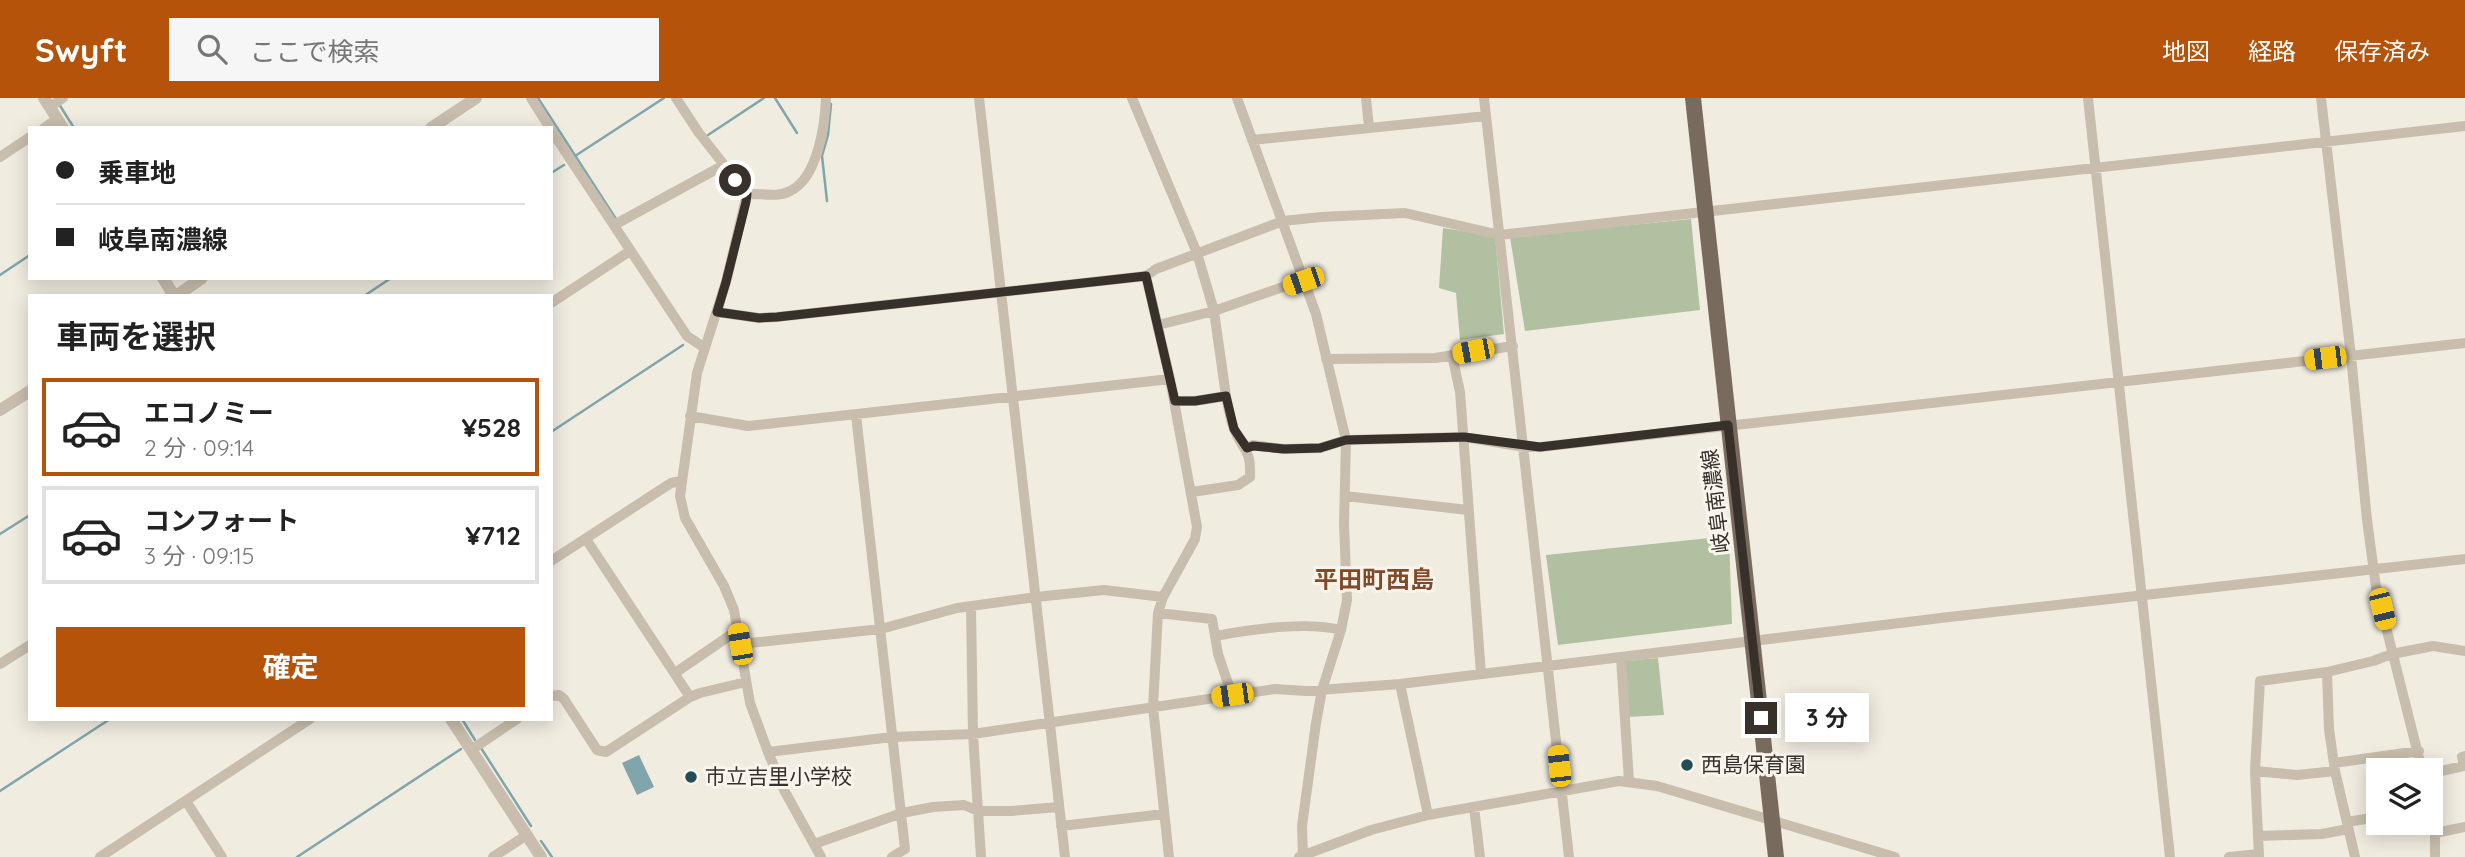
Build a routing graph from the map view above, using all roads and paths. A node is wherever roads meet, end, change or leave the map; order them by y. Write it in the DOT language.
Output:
graph roads {
  1 [pos="63,98"];
  2 [pos="476,98"];
  3 [pos="531,98"];
  4 [pos="676,98"];
  5 [pos="825,98"];
  6 [pos="979,98"];
  7 [pos="1132,98"];
  8 [pos="1237,98"];
  9 [pos="1366,98"];
  10 [pos="1484,98"];
  11 [pos="1693,98"];
  12 [pos="2088,98"];
  13 [pos="2321,98"];
  14 [pos="47,102"];
  15 [pos="1486,116"];
  16 [pos="60,123"];
  17 [pos="434,126"];
  18 [pos="549,126"];
  19 [pos="2465,126"];
  20 [pos="1369,127"];
  21 [pos="553,132"];
  22 [pos="28,138"];
  23 [pos="1252,140"];
  24 [pos="2326,143"];
  25 [pos="0,157"];
  26 [pos="724,165"];
  27 [pos="2095,168"];
  28 [pos="747,194"];
  29 [pos="1704,212"];
  30 [pos="1283,221"];
  31 [pos="614,225"];
  32 [pos="1500,235"];
  33 [pos="630,251"];
  34 [pos="1197,253"];
  35 [pos="1146,276"];
  36 [pos="199,280"];
  37 [pos="1303,281"];
  38 [pos="1001,291"];
  39 [pos="178,294"];
  40 [pos="553,302"];
  41 [pos="1214,311"];
  42 [pos="717,312"];
  43 [pos="1158,325"];
  44 [pos="2465,343"];
  45 [pos="1513,346"];
  46 [pos="705,348"];
  47 [pos="1452,355"];
  48 [pos="2351,356"];
  49 [pos="1326,359"];
  50 [pos="1170,379"];
  51 [pos="2118,381"];
  52 [pos="28,392"];
  53 [pos="1226,396"];
  54 [pos="1013,397"];
  55 [pos="1175,401"];
  56 [pos="0,410"];
  57 [pos="856,415"];
  58 [pos="690,416"];
  59 [pos="1728,425"];
  60 [pos="1464,437"];
  61 [pos="1346,440"];
  62 [pos="1524,447"];
  63 [pos="1247,448"];
  64 [pos="681,481"];
  65 [pos="1192,492"];
  66 [pos="1345,496"];
  67 [pos="1468,510"];
  68 [pos="586,539"];
  69 [pos="2465,559"];
  70 [pos="553,560"];
  71 [pos="2374,570"];
  72 [pos="2141,596"];
  73 [pos="1036,597"];
  74 [pos="1163,597"];
  75 [pos="971,607"];
  76 [pos="1158,613"];
  77 [pos="881,629"];
  78 [pos="738,630"];
  79 [pos="1341,630"];
  80 [pos="1215,636"];
  81 [pos="1753,642"];
  82 [pos="740,644"];
  83 [pos="28,646"];
  84 [pos="2465,651"];
  85 [pos="2392,654"];
  86 [pos="1621,658"];
  87 [pos="0,664"];
  88 [pos="1548,666"];
  89 [pos="2327,672"];
  90 [pos="674,673"];
  91 [pos="1481,674"];
  92 [pos="746,682"];
  93 [pos="1400,684"];
  94 [pos="1322,690"];
  95 [pos="1232,695"];
  96 [pos="553,696"];
  97 [pos="690,698"];
  98 [pos="1153,707"];
  99 [pos="307,721"];
  100 [pos="452,721"];
  101 [pos="514,721"];
  102 [pos="1050,722"];
  103 [pos="973,734"];
  104 [pos="892,737"];
  105 [pos="471,750"];
  106 [pos="2419,751"];
  107 [pos="768,752"];
  108 [pos="2465,756"];
  109 [pos="2420,758"];
  110 [pos="2334,767"];
  111 [pos="2255,771"];
  112 [pos="2443,771"];
  113 [pos="1629,781"];
  114 [pos="1561,791"];
  115 [pos="186,801"];
  116 [pos="1059,807"];
  117 [pos="1474,807"];
  118 [pos="978,811"];
  119 [pos="902,813"];
  120 [pos="1164,814"];
  121 [pos="1428,815"];
  122 [pos="1772,820"];
  123 [pos="2366,820"];
  124 [pos="1061,826"];
  125 [pos="2347,826"];
  126 [pos="2465,827"];
  127 [pos="2443,831"];
  128 [pos="527,835"];
  129 [pos="2435,835"];
  130 [pos="2258,836"];
  131 [pos="814,844"];
  132 [pos="2259,855"];
  133 [pos="100,857"];
  134 [pos="222,857"];
  135 [pos="493,857"];
  136 [pos="541,857"];
  137 [pos="821,857"];
  138 [pos="892,857"];
  139 [pos="981,857"];
  140 [pos="1065,857"];
  141 [pos="1169,857"];
  142 [pos="1301,857"];
  143 [pos="1480,857"];
  144 [pos="1569,857"];
  145 [pos="1776,857"];
  146 [pos="1895,857"];
  147 [pos="2170,857"];
  148 [pos="2229,857"];
  149 [pos="2355,857"];
  150 [pos="2435,857"];
  1 -- 14 [label="street"];
  2 -- 17 [label="street"];
  3 -- 18 [label="street"];
  4 -- 26 [label="street"];
  5 -- 28 [label="street"];
  6 -- 38 [label="street"];
  7 -- 34 [label="street"];
  8 -- 23 [label="street"];
  9 -- 20 [label="street"];
  10 -- 15 [label="street"];
  11 -- 29 [label="main road, 岐阜南濃線"];
  12 -- 27 [label="street"];
  13 -- 24 [label="street"];
  14 -- 16 [label="street"];
  15 -- 20 [label="street"];
  15 -- 32 [label="street"];
  19 -- 24 [label="street"];
  20 -- 23 [label="street"];
  21 -- 31 [label="street"];
  22 -- 25 [label="street"];
  23 -- 30 [label="street"];
  24 -- 27 [label="street"];
  24 -- 48 [label="street"];
  26 -- 28 [label="street"];
  26 -- 31 [label="street"];
  27 -- 29 [label="street"];
  27 -- 51 [label="street"];
  28 -- 42 [label="street"];
  29 -- 32 [label="street"];
  29 -- 59 [label="main road, 岐阜南濃線"];
  30 -- 32 [label="street"];
  30 -- 34 [label="street"];
  30 -- 37 [label="street"];
  31 -- 33 [label="street"];
  32 -- 45 [label="street"];
  33 -- 40 [label="street"];
  33 -- 46 [label="street"];
  34 -- 35 [label="street"];
  34 -- 41 [label="street"];
  35 -- 38 [label="street"];
  35 -- 43 [label="street"];
  36 -- 39 [label="street"];
  37 -- 41 [label="street"];
  37 -- 49 [label="street"];
  38 -- 42 [label="street"];
  38 -- 54 [label="street"];
  41 -- 43 [label="street"];
  41 -- 53 [label="street"];
  42 -- 46 [label="street"];
  43 -- 50 [label="street"];
  44 -- 48 [label="street"];
  45 -- 47 [label="street"];
  45 -- 62 [label="street"];
  46 -- 58 [label="street"];
  47 -- 49 [label="street"];
  47 -- 60 [label="street"];
  48 -- 51 [label="street"];
  48 -- 71 [label="street"];
  49 -- 61 [label="street"];
  50 -- 54 [label="street"];
  50 -- 55 [label="street"];
  51 -- 59 [label="street"];
  51 -- 72 [label="street"];
  52 -- 56 [label="street"];
  53 -- 55 [label="street"];
  53 -- 63 [label="street"];
  54 -- 57 [label="street"];
  54 -- 73 [label="street"];
  55 -- 65 [label="street"];
  57 -- 58 [label="street"];
  57 -- 77 [label="street"];
  58 -- 64 [label="street"];
  59 -- 62 [label="street"];
  59 -- 81 [label="main road, 岐阜南濃線"];
  60 -- 61 [label="street"];
  60 -- 62 [label="street"];
  60 -- 67 [label="street"];
  61 -- 63 [label="street"];
  61 -- 66 [label="street"];
  62 -- 88 [label="street"];
  63 -- 65 [label="street"];
  64 -- 68 [label="street"];
  64 -- 78 [label="street"];
  65 -- 74 [label="street"];
  66 -- 67 [label="street"];
  66 -- 79 [label="street"];
  67 -- 91 [label="street"];
  68 -- 70 [label="street"];
  68 -- 90 [label="street"];
  69 -- 71 [label="street"];
  71 -- 72 [label="street"];
  71 -- 85 [label="street"];
  72 -- 81 [label="street"];
  72 -- 147 [label="street"];
  73 -- 74 [label="street"];
  73 -- 75 [label="street"];
  73 -- 102 [label="street"];
  74 -- 76 [label="street"];
  75 -- 77 [label="street"];
  75 -- 103 [label="street"];
  76 -- 80 [label="street"];
  76 -- 98 [label="street"];
  77 -- 82 [label="street"];
  77 -- 104 [label="street"];
  78 -- 82 [label="street"];
  78 -- 90 [label="street"];
  79 -- 80 [label="street"];
  79 -- 94 [label="street"];
  80 -- 95 [label="street"];
  81 -- 86 [label="street"];
  81 -- 122 [label="main road, 岐阜南濃線"];
  82 -- 92 [label="street"];
  83 -- 87 [label="street"];
  84 -- 85 [label="street"];
  85 -- 89 [label="street"];
  85 -- 106 [label="street"];
  86 -- 88 [label="street"];
  86 -- 113 [label="street"];
  88 -- 91 [label="street"];
  88 -- 114 [label="street"];
  89 -- 110 [label="street"];
  89 -- 111 [label="street"];
  90 -- 97 [label="street"];
  91 -- 93 [label="street"];
  92 -- 97 [label="street"];
  92 -- 107 [label="street"];
  93 -- 94 [label="street"];
  93 -- 121 [label="street"];
  94 -- 95 [label="street"];
  94 -- 142 [label="street"];
  95 -- 98 [label="street"];
  96 -- 97 [label="street"];
  98 -- 102 [label="street"];
  98 -- 120 [label="street"];
  99 -- 115 [label="street"];
  100 -- 105 [label="street"];
  101 -- 105 [label="street"];
  102 -- 103 [label="street"];
  102 -- 116 [label="street"];
  103 -- 104 [label="street"];
  103 -- 118 [label="street"];
  104 -- 107 [label="street"];
  104 -- 119 [label="street"];
  105 -- 128 [label="street"];
  106 -- 109 [label="street"];
  106 -- 110 [label="street"];
  107 -- 131 [label="street"];
  108 -- 112 [label="street"];
  110 -- 111 [label="street"];
  110 -- 125 [label="street"];
  111 -- 130 [label="street"];
  113 -- 114 [label="street"];
  113 -- 122 [label="street"];
  114 -- 117 [label="street"];
  114 -- 144 [label="street"];
  115 -- 133 [label="street"];
  115 -- 134 [label="street"];
  116 -- 118 [label="street"];
  116 -- 124 [label="street"];
  117 -- 121 [label="street"];
  117 -- 143 [label="street"];
  118 -- 119 [label="street"];
  118 -- 139 [label="street"];
  119 -- 131 [label="street"];
  119 -- 138 [label="street"];
  120 -- 124 [label="street"];
  120 -- 141 [label="street"];
  121 -- 142 [label="street"];
  122 -- 145 [label="main road, 岐阜南濃線"];
  122 -- 146 [label="street"];
  123 -- 125 [label="street"];
  124 -- 140 [label="street"];
  125 -- 130 [label="street"];
  125 -- 149 [label="street"];
  126 -- 127 [label="street"];
  128 -- 135 [label="street"];
  128 -- 136 [label="street"];
  129 -- 150 [label="street"];
  130 -- 132 [label="street"];
  131 -- 137 [label="street"];
  132 -- 148 [label="street"];
}
